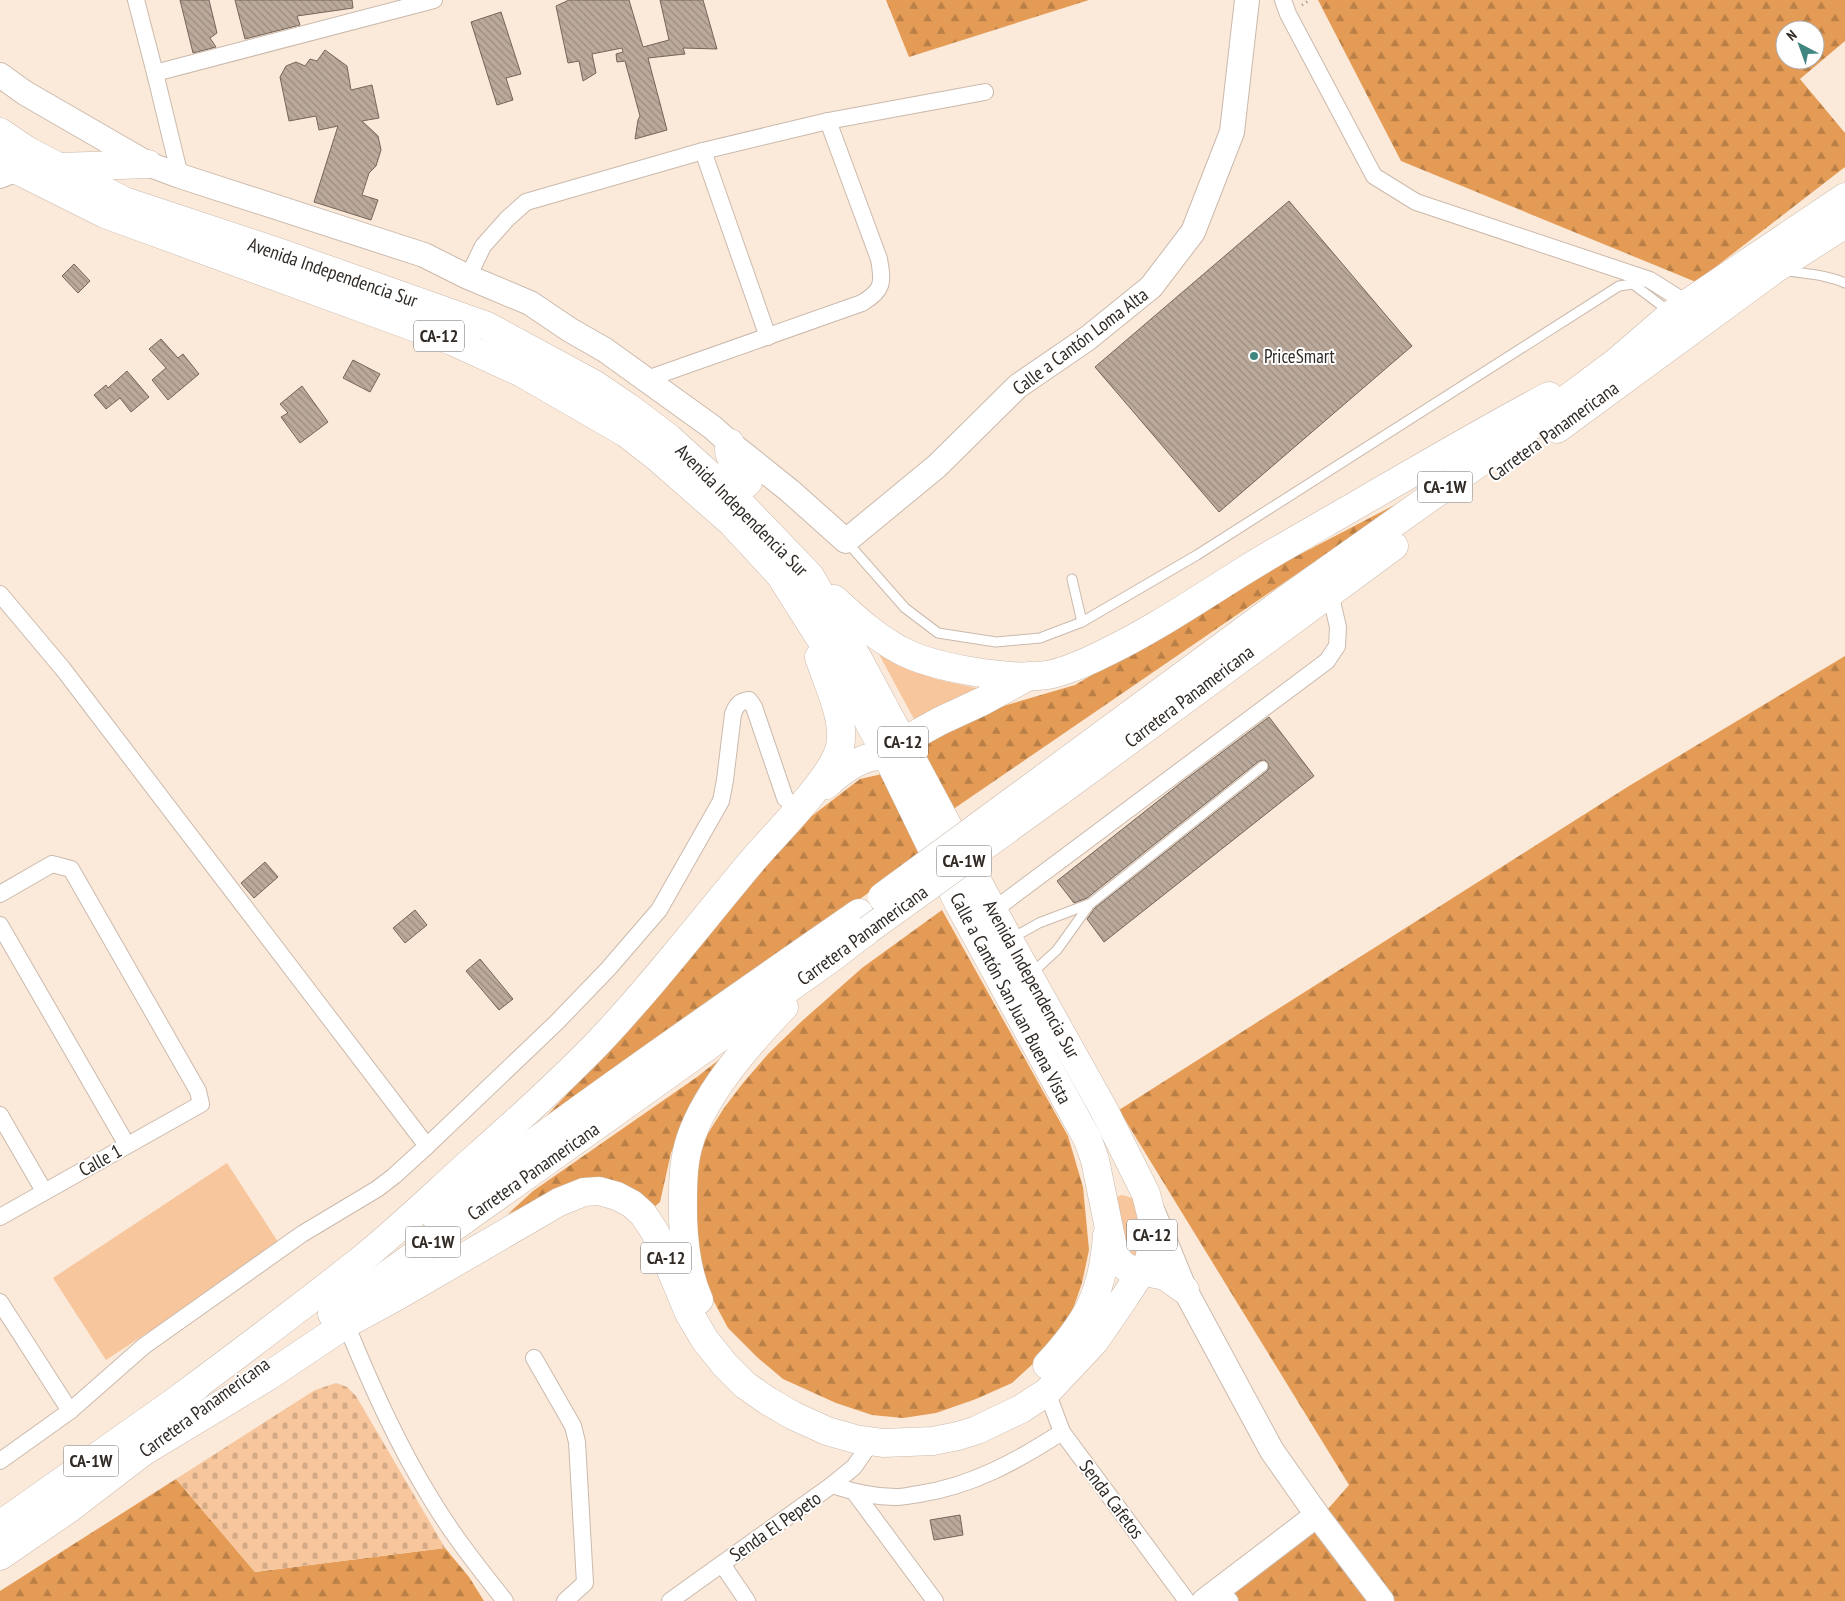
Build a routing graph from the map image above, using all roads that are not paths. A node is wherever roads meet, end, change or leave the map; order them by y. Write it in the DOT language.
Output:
graph roads {
  1 [pos="136,0"];
  2 [pos="434,0"];
  3 [pos="1247,0"];
  4 [pos="1282,0"];
  5 [pos="155,73"];
  6 [pos="0,75"];
  7 [pos="985,92"];
  8 [pos="828,121"];
  9 [pos="0,132"];
  10 [pos="703,151"];
  11 [pos="148,164"];
  12 [pos="58,167"];
  13 [pos="7,170"];
  14 [pos="180,176"];
  15 [pos="1845,197"];
  16 [pos="1845,224"];
  17 [pos="1775,269"];
  18 [pos="468,277"];
  19 [pos="1845,283"];
  20 [pos="1680,309"];
  21 [pos="768,337"];
  22 [pos="1615,362"];
  23 [pos="647,379"];
  24 [pos="730,443"];
  25 [pos="733,496"];
  26 [pos="846,541"];
  27 [pos="810,576"];
  28 [pos="1072,579"];
  29 [pos="1330,593"];
  30 [pos="0,594"];
  31 [pos="808,620"];
  32 [pos="1082,622"];
  33 [pos="1029,676"];
  34 [pos="900,759"];
  35 [pos="1263,766"];
  36 [pos="1052,785"];
  37 [pos="797,810"];
  38 [pos="766,844"];
  39 [pos="0,894"];
  40 [pos="1090,904"];
  41 [pos="994,910"];
  42 [pos="864,922"];
  43 [pos="0,925"];
  44 [pos="1009,940"];
  45 [pos="830,959"];
  46 [pos="1029,975"];
  47 [pos="0,1115"];
  48 [pos="127,1145"];
  49 [pos="427,1146"];
  50 [pos="44,1191"];
  51 [pos="1145,1192"];
  52 [pos="1103,1198"];
  53 [pos="0,1217"];
  54 [pos="1108,1226"];
  55 [pos="1164,1280"];
  56 [pos="0,1302"];
  57 [pos="346,1324"];
  58 [pos="534,1358"];
  59 [pos="1047,1392"];
  60 [pos="181,1397"];
  61 [pos="70,1410"];
  62 [pos="1062,1432"];
  63 [pos="872,1441"];
  64 [pos="141,1453"];
  65 [pos="0,1460"];
  66 [pos="832,1485"];
  67 [pos="855,1493"];
  68 [pos="1317,1515"];
  69 [pos="0,1525"];
  70 [pos="0,1556"];
  71 [pos="722,1564"];
  72 [pos="1218,1597"];
  73 [pos="505,1601"];
  74 [pos="565,1601"];
  75 [pos="670,1601"];
  76 [pos="747,1601"];
  77 [pos="935,1601"];
  78 [pos="1187,1601"];
  79 [pos="1382,1601"];
  1 -- 5 [label="street"];
  2 -- 5 [label="street"];
  3 -- 26 [label="street, Calle a Cantón Loma Alta"];
  4 -- 20 [label="street"];
  5 -- 14 [label="street"];
  6 -- 11 [label="street"];
  7 -- 8 [label="street"];
  8 -- 10 [label="street"];
  8 -- 21 [label="street"];
  9 -- 12 [label="highway, Avenida Independencia Sur / CA-12"];
  10 -- 18 [label="street"];
  10 -- 21 [label="street"];
  11 -- 12 [label="highway"];
  11 -- 14 [label="street"];
  12 -- 25 [label="highway, Avenida Independencia Sur / CA-12"];
  13 -- 31 [label="highway, Avenida Independencia Sur / CA-12"];
  14 -- 18 [label="street"];
  15 -- 20 [label="highway, Carretera Panamericana / CA-1W"];
  16 -- 17 [label="highway, Carretera Panamericana / CA-1W"];
  17 -- 19 [label="lane"];
  17 -- 29 [label="highway, Carretera Panamericana / CA-1W"];
  18 -- 23 [label="street"];
  20 -- 22 [label="highway, Carretera Panamericana / CA-1W"];
  20 -- 32 [label="lane"];
  21 -- 23 [label="street"];
  22 -- 33 [label="highway"];
  22 -- 36 [label="highway, Carretera Panamericana / CA-1W"];
  23 -- 24 [label="street"];
  24 -- 25 [label="highway"];
  24 -- 26 [label="street"];
  25 -- 27 [label="highway, Avenida Independencia Sur / CA-12"];
  26 -- 32 [label="lane"];
  27 -- 33 [label="highway"];
  27 -- 34 [label="highway, Avenida Independencia Sur / CA-12"];
  28 -- 32 [label="lane"];
  29 -- 36 [label="highway, Carretera Panamericana / CA-1W"];
  29 -- 41 [label="street"];
  30 -- 49 [label="street"];
  31 -- 34 [label="highway, Calle a Cantón San Juan Buena Vista / CA-12"];
  31 -- 37 [label="highway"];
  33 -- 34 [label="highway"];
  34 -- 38 [label="highway"];
  34 -- 41 [label="highway, Avenida Independencia Sur / CA-12"];
  34 -- 52 [label="highway, Calle a Cantón San Juan Buena Vista / CA-12"];
  35 -- 40 [label="lane"];
  36 -- 42 [label="highway, Carretera Panamericana / CA-1W, bridge"];
  37 -- 38 [label="highway"];
  37 -- 49 [label="street"];
  38 -- 60 [label="highway"];
  39 -- 48 [label="street, Calle 1"];
  40 -- 44 [label="lane"];
  40 -- 46 [label="lane"];
  41 -- 44 [label="highway, Avenida Independencia Sur / CA-12"];
  42 -- 45 [label="highway, Carretera Panamericana / CA-1W"];
  42 -- 60 [label="highway, Carretera Panamericana / CA-1W"];
  43 -- 48 [label="street"];
  44 -- 46 [label="highway, Avenida Independencia Sur / CA-12"];
  45 -- 54 [label="highway, CA-12"];
  45 -- 64 [label="highway, Carretera Panamericana / CA-1W"];
  46 -- 51 [label="highway, Avenida Independencia Sur / CA-12"];
  47 -- 50 [label="street"];
  48 -- 50 [label="street, Calle 1"];
  49 -- 61 [label="street"];
  50 -- 53 [label="street, Calle 1"];
  51 -- 52 [label="highway"];
  51 -- 55 [label="street, Avenida Independencia Sur"];
  51 -- 55 [label="highway, CA-12"];
  52 -- 54 [label="highway, Calle a Cantón San Juan Buena Vista / CA-12"];
  54 -- 55 [label="highway"];
  55 -- 59 [label="highway, CA-12"];
  55 -- 68 [label="street"];
  56 -- 61 [label="street"];
  57 -- 63 [label="highway, CA-12"];
  57 -- 64 [label="highway, CA-12"];
  57 -- 73 [label="street"];
  58 -- 74 [label="street"];
  59 -- 62 [label="street, Senda Cafetos"];
  59 -- 63 [label="highway, CA-12"];
  60 -- 69 [label="highway, Carretera Panamericana / CA-1W"];
  61 -- 65 [label="street"];
  62 -- 67 [label="street"];
  62 -- 78 [label="street, Senda Cafetos"];
  63 -- 66 [label="street, Senda El Pepeto"];
  64 -- 70 [label="highway, Carretera Panamericana / CA-1W"];
  66 -- 67 [label="street"];
  66 -- 71 [label="street, Senda El Pepeto"];
  67 -- 77 [label="street"];
  68 -- 72 [label="street"];
  68 -- 79 [label="street"];
  71 -- 75 [label="street, Senda El Pepeto"];
  71 -- 76 [label="street"];
}
